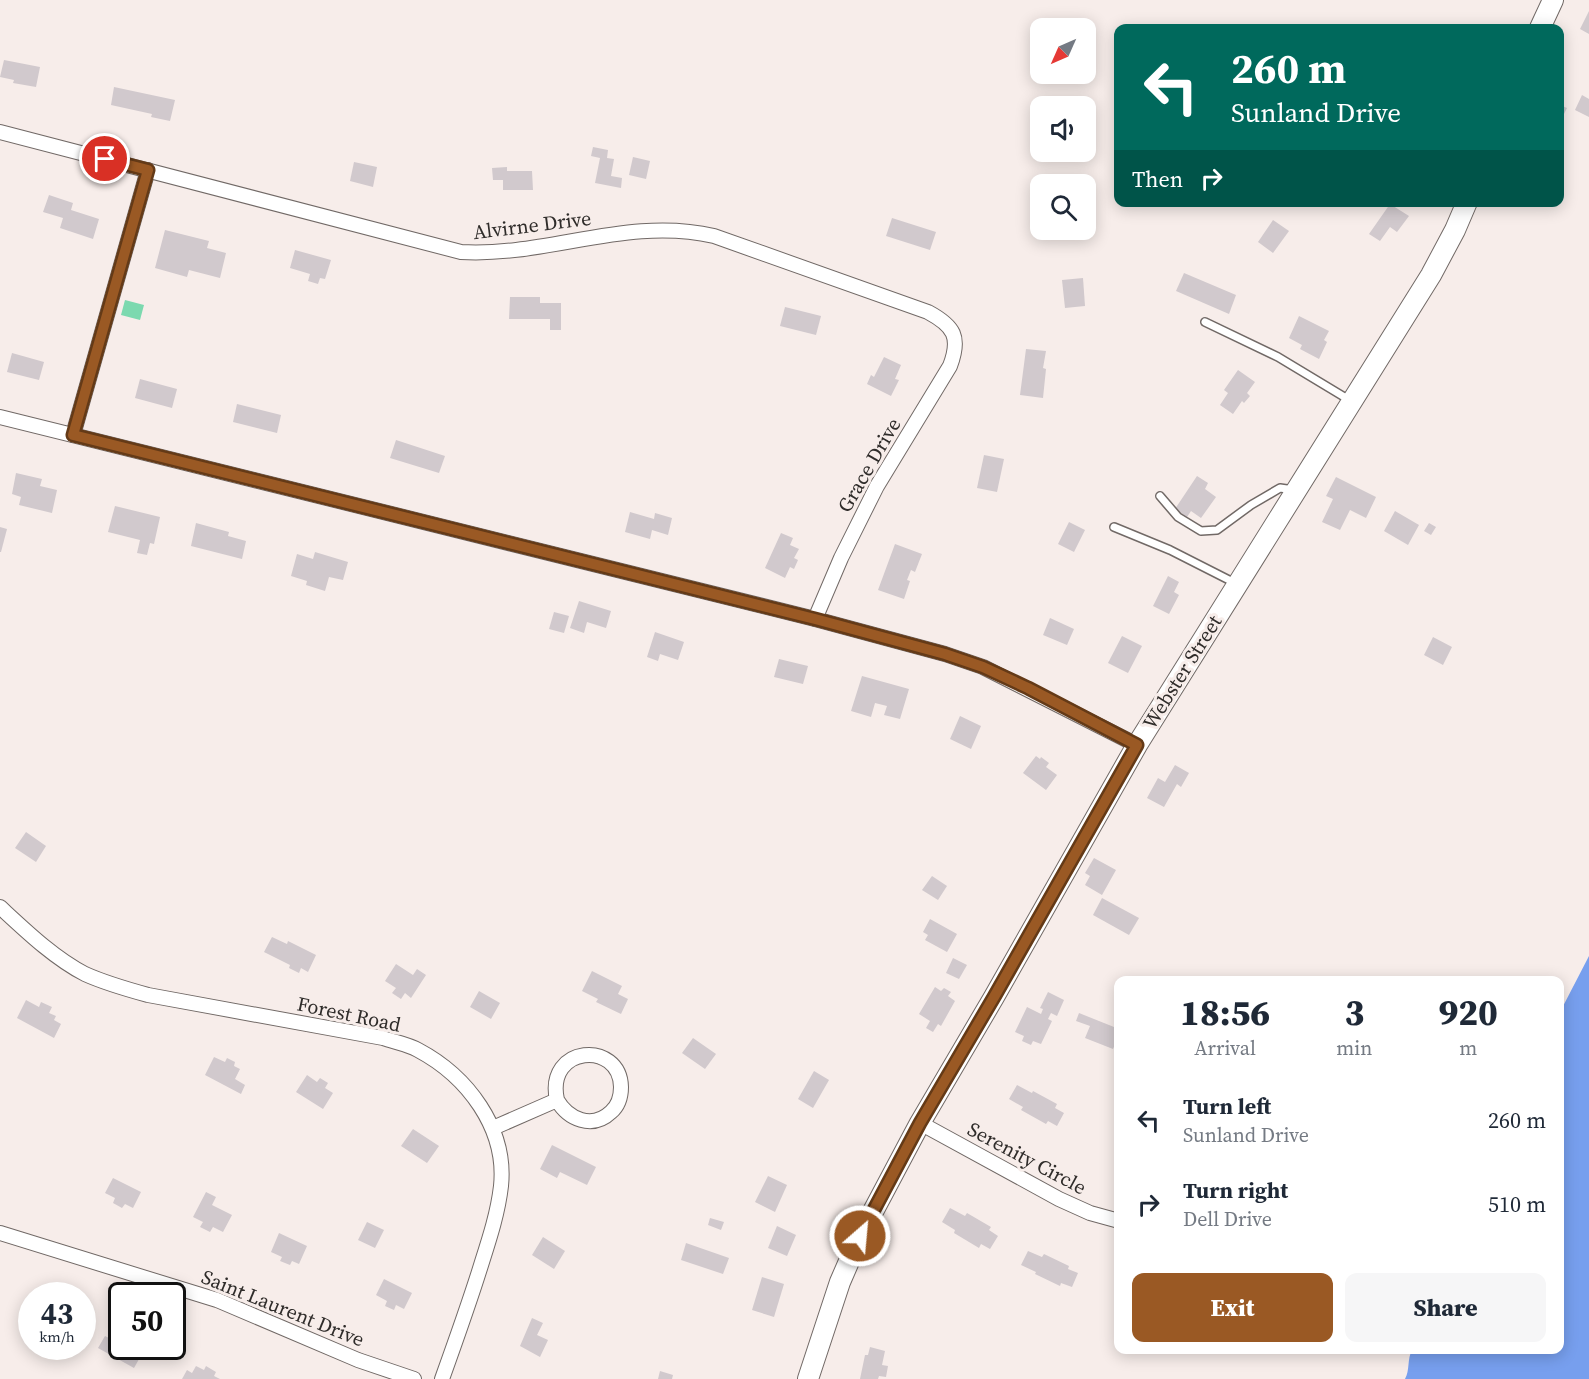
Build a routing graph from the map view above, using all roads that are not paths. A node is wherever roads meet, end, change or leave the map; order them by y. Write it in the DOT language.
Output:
graph roads {
  1 [pos="1553,0"];
  2 [pos="1542,24"];
  3 [pos="0,132"];
  4 [pos="148,170"];
  5 [pos="1465,207"];
  6 [pos="1205,322"];
  7 [pos="953,332"];
  8 [pos="1353,402"];
  9 [pos="0,417"];
  10 [pos="73,435"];
  11 [pos="1297,491"];
  12 [pos="1160,496"];
  13 [pos="1114,527"];
  14 [pos="1238,585"];
  15 [pos="815,619"];
  16 [pos="1137,745"];
  17 [pos="0,908"];
  18 [pos="557,1100"];
  19 [pos="920,1123"];
  20 [pos="493,1128"];
  21 [pos="1114,1220"];
  22 [pos="0,1233"];
  23 [pos="414,1379"];
  24 [pos="442,1379"];
  25 [pos="808,1379"];
  1 -- 2 [label="main road"];
  3 -- 4 [label="street, Alvirne Drive"];
  4 -- 7 [label="street, Alvirne Drive"];
  4 -- 10 [label="street"];
  5 -- 8 [label="main road, Webster Street"];
  6 -- 8 [label="lane"];
  7 -- 15 [label="street, Grace Drive"];
  8 -- 11 [label="main road, Webster Street"];
  9 -- 10 [label="street"];
  10 -- 15 [label="street"];
  11 -- 12 [label="lane"];
  11 -- 14 [label="main road, Webster Street"];
  13 -- 14 [label="lane"];
  14 -- 16 [label="main road, Webster Street"];
  15 -- 16 [label="street"];
  16 -- 19 [label="main road, Webster Street"];
  17 -- 20 [label="street, Forest Road"];
  18 -- 18 [label="street"];
  18 -- 20 [label="street"];
  19 -- 21 [label="street, Serenity Circle"];
  19 -- 25 [label="main road, Webster Street"];
  20 -- 24 [label="street, Forest Road"];
  22 -- 23 [label="street, Saint Laurent Drive"];
}
